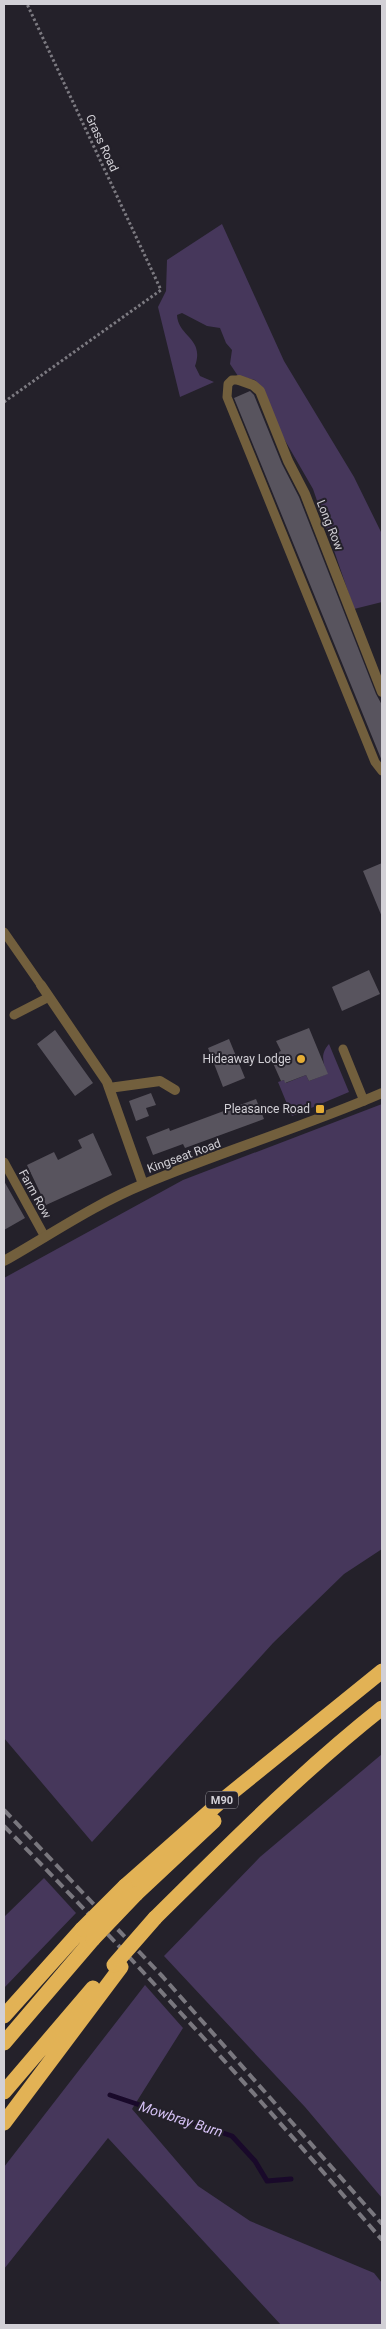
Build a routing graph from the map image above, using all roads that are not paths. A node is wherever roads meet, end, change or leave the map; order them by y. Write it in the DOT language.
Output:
graph roads {
  1 [pos="239,380"];
  2 [pos="382,692"];
  3 [pos="382,771"];
  4 [pos="4,932"];
  5 [pos="41,985"];
  6 [pos="49,997"];
  7 [pos="14,1015"];
  8 [pos="343,1049"];
  9 [pos="109,1088"];
  10 [pos="175,1090"];
  11 [pos="382,1093"];
  12 [pos="364,1101"];
  13 [pos="4,1162"];
  14 [pos="143,1184"];
  15 [pos="45,1237"];
  16 [pos="4,1261"];
  17 [pos="382,1671"];
  18 [pos="382,1708"];
  19 [pos="88,1934"];
  20 [pos="118,1966"];
  21 [pos="4,2016"];
  22 [pos="4,2043"];
  23 [pos="4,2092"];
  24 [pos="4,2123"];
  1 -- 2 [label="street, Long Row"];
  1 -- 3 [label="lane"];
  4 -- 5 [label="lane"];
  5 -- 6 [label="street"];
  6 -- 7 [label="lane"];
  6 -- 9 [label="street"];
  8 -- 12 [label="lane"];
  9 -- 10 [label="street"];
  9 -- 14 [label="street"];
  11 -- 12 [label="street, Kingseat Road"];
  12 -- 14 [label="street, Kingseat Road"];
  13 -- 15 [label="lane, Farm Row"];
  14 -- 15 [label="street, Kingseat Road"];
  15 -- 16 [label="street, Kingseat Road"];
  17 -- 19 [label="highway, M90, bridge"];
  18 -- 20 [label="highway, bridge"];
  19 -- 21 [label="highway, M90"];
  19 -- 22 [label="highway, M90"];
  20 -- 23 [label="highway"];
  20 -- 24 [label="highway"];
}
